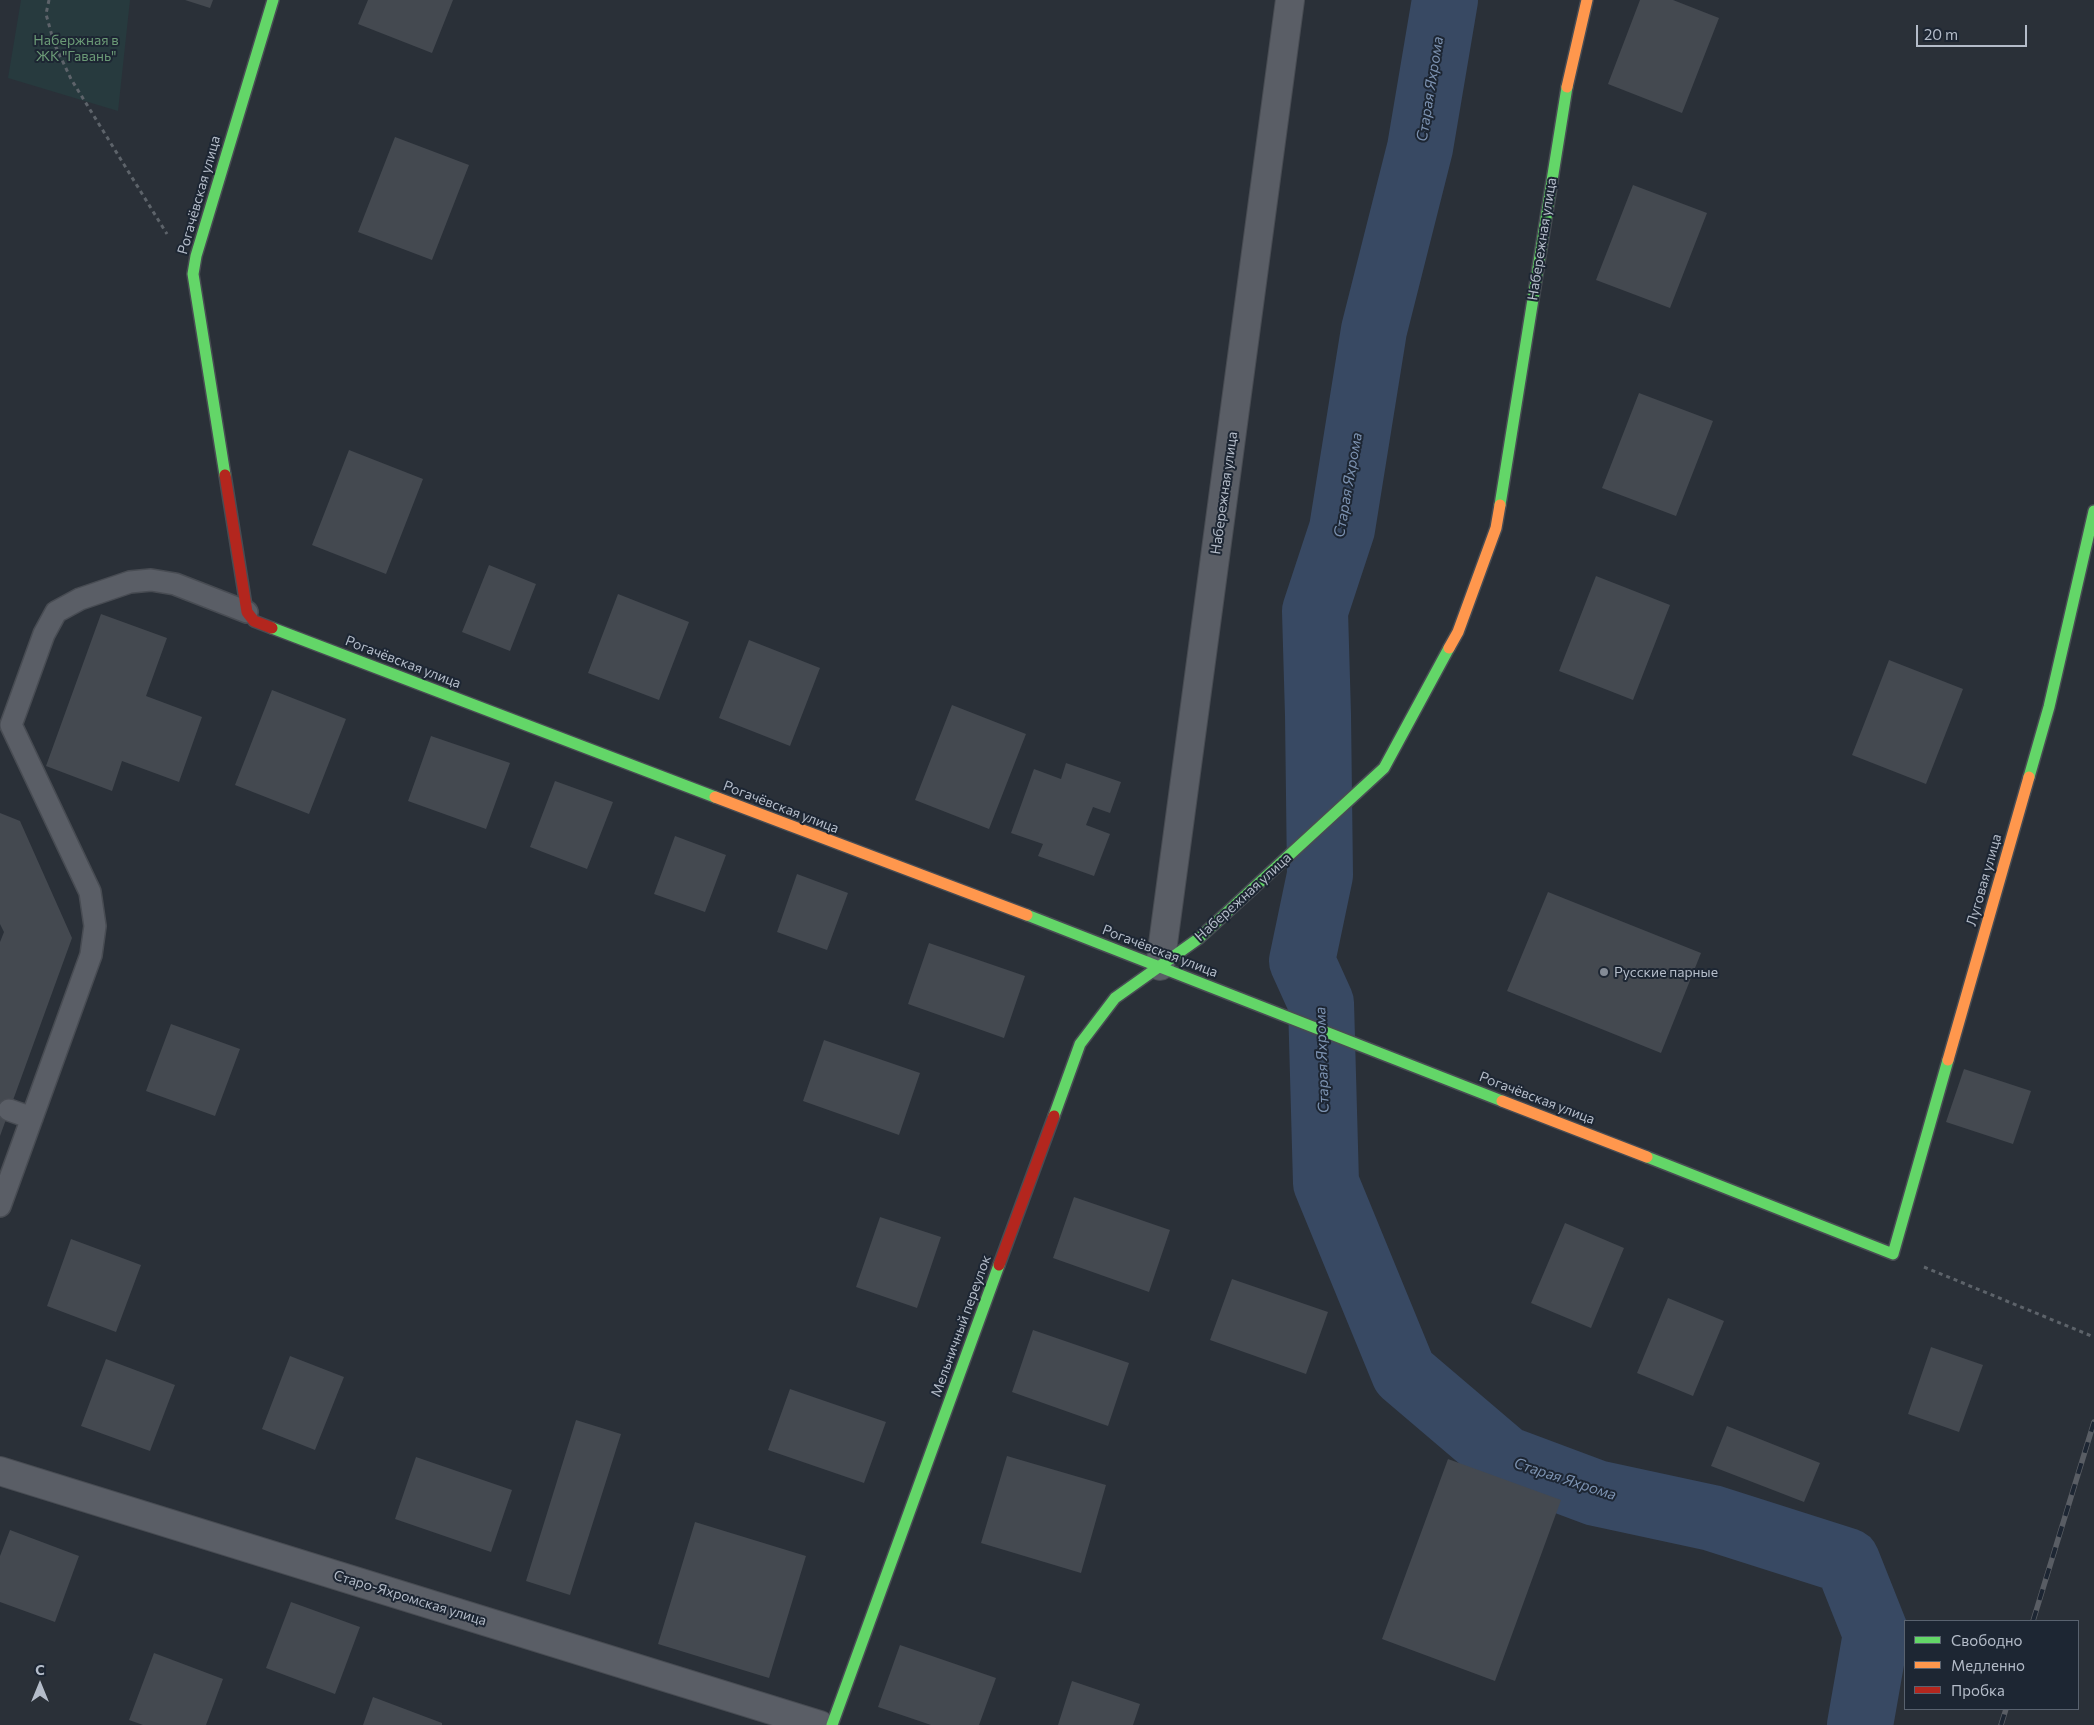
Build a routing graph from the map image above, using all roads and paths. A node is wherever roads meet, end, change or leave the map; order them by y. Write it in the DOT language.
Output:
graph roads {
  1 [pos="49,0"];
  2 [pos="273,0"];
  3 [pos="1290,0"];
  4 [pos="1587,0"];
  5 [pos="193,274"];
  6 [pos="2094,511"];
  7 [pos="247,612"];
  8 [pos="6,722"];
  9 [pos="1160,966"];
  10 [pos="9,1110"];
  11 [pos="32,1118"];
  12 [pos="0,1206"];
  13 [pos="1893,1254"];
  14 [pos="2094,1337"];
  15 [pos="0,1471"];
  16 [pos="820,1725"];
  17 [pos="832,1725"];
  1 -- 5 [label="path"];
  2 -- 5 [label="street, Рогачёвская улица"];
  3 -- 9 [label="street, Набережная улица"];
  4 -- 9 [label="street, Набережная улица"];
  5 -- 7 [label="street, Рогачёвская улица"];
  6 -- 13 [label="street, Луговая улица"];
  7 -- 8 [label="lane"];
  7 -- 9 [label="street, Рогачёвская улица"];
  8 -- 11 [label="lane"];
  9 -- 13 [label="street, Рогачёвская улица"];
  9 -- 17 [label="street, Мельничный переулок"];
  10 -- 11 [label="lane"];
  11 -- 12 [label="lane"];
  13 -- 14 [label="path"];
  15 -- 16 [label="street, Старо-Яхромская улица"];
}
